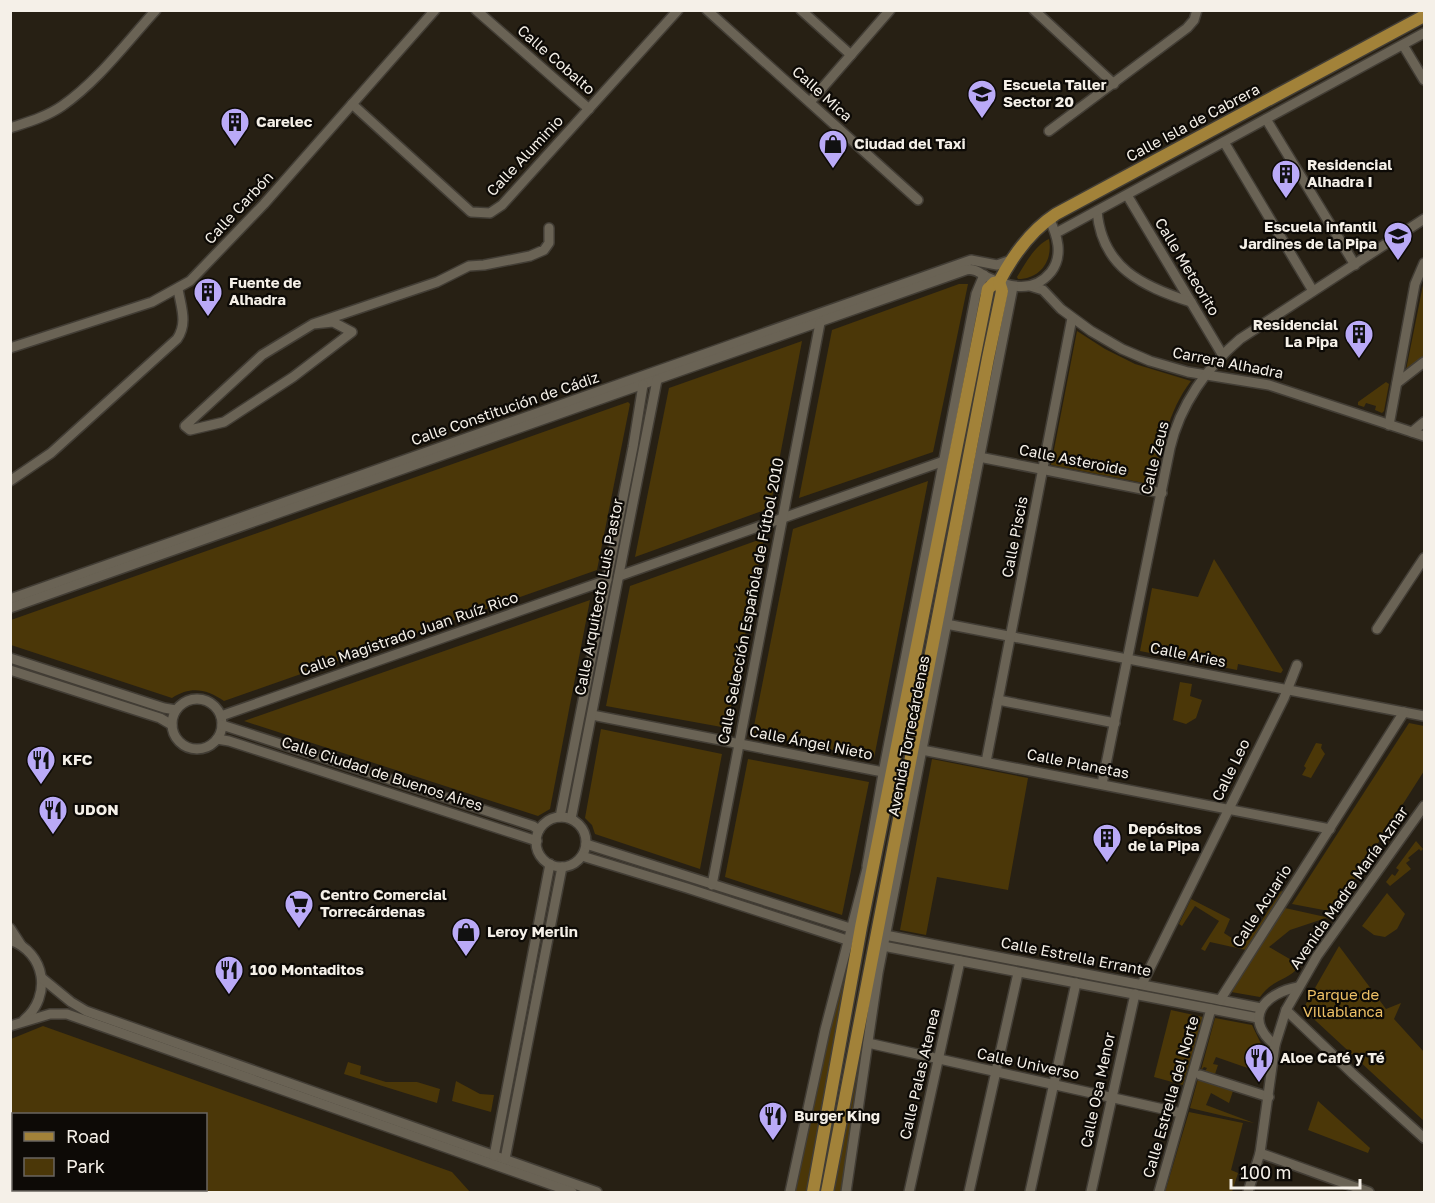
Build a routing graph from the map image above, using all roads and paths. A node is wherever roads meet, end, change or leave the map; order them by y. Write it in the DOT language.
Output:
graph roads {
  1 [pos="156,10"];
  2 [pos="435,10"];
  3 [pos="476,10"];
  4 [pos="678,10"];
  5 [pos="706,10"];
  6 [pos="801,10"];
  7 [pos="890,10"];
  8 [pos="1034,10"];
  9 [pos="1197,10"];
  10 [pos="1425,16"];
  11 [pos="1425,33"];
  12 [pos="1403,45"];
  13 [pos="851,55"];
  14 [pos="1425,80"];
  15 [pos="1114,84"];
  16 [pos="810,102"];
  17 [pos="351,104"];
  18 [pos="589,109"];
  19 [pos="1266,119"];
  20 [pos="10,128"];
  21 [pos="1049,131"];
  22 [pos="1224,142"];
  23 [pos="1127,195"];
  24 [pos="918,200"];
  25 [pos="1097,211"];
  26 [pos="1049,218"];
  27 [pos="1424,221"];
  28 [pos="549,228"];
  29 [pos="1056,233"];
  30 [pos="1011,260"];
  31 [pos="1425,263"];
  32 [pos="1355,265"];
  33 [pos="1046,277"];
  34 [pos="998,284"];
  35 [pos="1030,286"];
  36 [pos="178,289"];
  37 [pos="1042,290"];
  38 [pos="1313,291"];
  39 [pos="1191,302"];
  40 [pos="1072,318"];
  41 [pos="820,323"];
  42 [pos="313,324"];
  43 [pos="10,348"];
  44 [pos="1222,354"];
  45 [pos="1425,362"];
  46 [pos="1205,375"];
  47 [pos="657,381"];
  48 [pos="1397,383"];
  49 [pos="644,385"];
  50 [pos="1425,422"];
  51 [pos="1389,425"];
  52 [pos="1412,432"];
  53 [pos="1425,436"];
  54 [pos="979,458"];
  55 [pos="944,461"];
  56 [pos="1043,470"];
  57 [pos="10,481"];
  58 [pos="1162,493"];
  59 [pos="782,519"];
  60 [pos="1425,558"];
  61 [pos="619,576"];
  62 [pos="608,580"];
  63 [pos="10,599"];
  64 [pos="10,608"];
  65 [pos="946,624"];
  66 [pos="1377,629"];
  67 [pos="1010,636"];
  68 [pos="10,658"];
  69 [pos="1129,659"];
  70 [pos="1298,665"];
  71 [pos="10,670"];
  72 [pos="1288,690"];
  73 [pos="998,700"];
  74 [pos="176,710"];
  75 [pos="1404,712"];
  76 [pos="592,716"];
  77 [pos="1425,716"];
  78 [pos="221,720"];
  79 [pos="1115,723"];
  80 [pos="172,725"];
  81 [pos="217,739"];
  82 [pos="738,744"];
  83 [pos="922,750"];
  84 [pos="986,762"];
  85 [pos="883,772"];
  86 [pos="890,783"];
  87 [pos="1102,784"];
  88 [pos="1425,806"];
  89 [pos="1228,810"];
  90 [pos="560,817"];
  91 [pos="571,819"];
  92 [pos="1330,829"];
  93 [pos="539,830"];
  94 [pos="537,841"];
  95 [pos="586,844"];
  96 [pos="582,856"];
  97 [pos="550,864"];
  98 [pos="867,866"];
  99 [pos="562,867"];
  100 [pos="712,885"];
  101 [pos="10,928"];
  102 [pos="850,928"];
  103 [pos="885,935"];
  104 [pos="904,939"];
  105 [pos="10,940"];
  106 [pos="847,940"];
  107 [pos="21,945"];
  108 [pos="883,946"];
  109 [pos="902,950"];
  110 [pos="960,961"];
  111 [pos="1018,973"];
  112 [pos="43,979"];
  113 [pos="1076,983"];
  114 [pos="1142,984"];
  115 [pos="1298,987"];
  116 [pos="1135,994"];
  117 [pos="1220,1000"];
  118 [pos="1211,1009"];
  119 [pos="1286,1010"];
  120 [pos="1260,1013"];
  121 [pos="22,1022"];
  122 [pos="10,1026"];
  123 [pos="868,1043"];
  124 [pos="1275,1045"];
  125 [pos="939,1060"];
  126 [pos="996,1072"];
  127 [pos="1200,1075"];
  128 [pos="1053,1085"];
  129 [pos="1269,1096"];
  130 [pos="1112,1097"];
  131 [pos="1181,1113"];
  132 [pos="1425,1138"];
  133 [pos="1260,1153"];
  134 [pos="494,1156"];
  135 [pos="505,1159"];
  136 [pos="572,1192"];
  137 [pos="597,1192"];
  138 [pos="790,1192"];
  139 [pos="813,1192"];
  140 [pos="827,1192"];
  141 [pos="846,1192"];
  142 [pos="909,1192"];
  143 [pos="969,1192"];
  144 [pos="1030,1192"];
  145 [pos="1091,1192"];
  146 [pos="1159,1192"];
  147 [pos="1248,1192"];
  148 [pos="1368,1192"];
  1 -- 20 [label="street"];
  2 -- 17 [label="street, Calle Carbón"];
  3 -- 18 [label="street, Calle Cobalto"];
  4 -- 18 [label="street, Calle Aluminio"];
  5 -- 16 [label="street, Calle Mica"];
  6 -- 13 [label="street"];
  7 -- 13 [label="street"];
  8 -- 15 [label="street"];
  9 -- 15 [label="street"];
  10 -- 26 [label="main road, Calle Isla de Cabrera"];
  11 -- 12 [label="street, Calle Isla de Cabrera"];
  12 -- 14 [label="street"];
  12 -- 19 [label="street, Calle Isla de Cabrera"];
  13 -- 16 [label="street"];
  15 -- 21 [label="street"];
  16 -- 24 [label="street, Calle Mica"];
  17 -- 18 [label="street, Calle Aluminio"];
  17 -- 36 [label="street, Calle Carbón"];
  19 -- 22 [label="street, Calle Isla de Cabrera"];
  19 -- 32 [label="street"];
  22 -- 23 [label="street, Calle Isla de Cabrera"];
  22 -- 38 [label="street"];
  23 -- 25 [label="street, Calle Isla de Cabrera"];
  23 -- 39 [label="street, Calle Meteorito"];
  25 -- 29 [label="street, Calle Isla de Cabrera"];
  25 -- 39 [label="street"];
  26 -- 29 [label="street"];
  26 -- 30 [label="main road, Calle Isla de Cabrera"];
  27 -- 32 [label="street, Calle Zeus"];
  28 -- 42 [label="street"];
  29 -- 33 [label="street"];
  30 -- 34 [label="main road, Calle Isla de Cabrera"];
  30 -- 63 [label="street, Calle Constitución de Cádiz"];
  31 -- 48 [label="street"];
  32 -- 38 [label="street, Calle Zeus"];
  33 -- 35 [label="street"];
  33 -- 37 [label="street"];
  34 -- 35 [label="street, Calle Constitución de Cádiz"];
  34 -- 41 [label="street, Calle Constitución de Cádiz"];
  34 -- 54 [label="street, Avenida Torrecárdenas"];
  34 -- 55 [label="street, Avenida Torrecárdenas"];
  34 -- 86 [label="main road, Avenida Torrecárdenas"];
  34 -- 140 [label="main road, Avenida Torrecárdenas"];
  35 -- 37 [label="street, Carrera Alhadra"];
  36 -- 43 [label="street, Calle Carbón"];
  36 -- 57 [label="street"];
  37 -- 40 [label="street, Carrera Alhadra"];
  38 -- 44 [label="street, Calle Zeus"];
  39 -- 44 [label="street, Calle Meteorito"];
  40 -- 46 [label="street, Carrera Alhadra"];
  40 -- 56 [label="street, Calle Piscis"];
  41 -- 47 [label="street, Calle Constitución de Cádiz"];
  41 -- 59 [label="street, Calle Selección Española de Fútbol 2010"];
  42 -- 42 [label="street"];
  44 -- 46 [label="street, Calle Zeus"];
  45 -- 48 [label="street"];
  46 -- 51 [label="street, Carrera Alhadra"];
  46 -- 58 [label="street, Calle Zeus"];
  47 -- 49 [label="street, Calle Constitución de Cádiz"];
  47 -- 61 [label="street, Calle Arquitecto Luis Pastor"];
  48 -- 51 [label="street"];
  49 -- 62 [label="street, Calle Arquitecto Luis Pastor"];
  49 -- 64 [label="street, Calle Constitución de Cádiz"];
  50 -- 52 [label="street"];
  51 -- 52 [label="street, Carrera Alhadra"];
  52 -- 53 [label="street, Carrera Alhadra"];
  54 -- 56 [label="street, Calle Asteroide"];
  54 -- 65 [label="street, Avenida Torrecárdenas"];
  55 -- 59 [label="street"];
  55 -- 85 [label="street, Avenida Torrecárdenas"];
  56 -- 58 [label="street, Calle Asteroide"];
  56 -- 67 [label="street, Calle Piscis"];
  58 -- 69 [label="street, Calle Zeus"];
  59 -- 61 [label="street"];
  59 -- 82 [label="street, Calle Selección Española de Fútbol 2010"];
  60 -- 66 [label="street"];
  61 -- 76 [label="street, Calle Arquitecto Luis Pastor"];
  62 -- 78 [label="street, Calle Magistrado Juan Ruíz Rico"];
  62 -- 90 [label="street, Calle Arquitecto Luis Pastor"];
  65 -- 67 [label="street, Calle Aries"];
  65 -- 83 [label="street, Avenida Torrecárdenas"];
  67 -- 69 [label="street, Calle Aries"];
  67 -- 73 [label="street, Calle Piscis"];
  68 -- 74 [label="street"];
  69 -- 72 [label="street, Calle Aries"];
  69 -- 79 [label="street, Calle Zeus"];
  70 -- 72 [label="street, Calle Leo"];
  71 -- 80 [label="street"];
  72 -- 75 [label="street, Calle Aries"];
  72 -- 89 [label="street, Calle Leo"];
  73 -- 79 [label="street"];
  73 -- 84 [label="street, Calle Piscis"];
  74 -- 78 [label="street, Calle Ciudad de Buenos Aires"];
  74 -- 80 [label="street"];
  75 -- 77 [label="street, Calle Aries"];
  75 -- 92 [label="street, Calle Acuario"];
  76 -- 82 [label="street, Calle Ángel Nieto"];
  76 -- 91 [label="street, Calle Arquitecto Luis Pastor"];
  78 -- 81 [label="street"];
  78 -- 93 [label="street, Calle Ciudad de Buenos Aires"];
  79 -- 87 [label="street, Calle Zeus"];
  80 -- 81 [label="street"];
  81 -- 94 [label="street, Calle Ciudad de Buenos Aires"];
  82 -- 85 [label="street, Calle Ángel Nieto"];
  82 -- 100 [label="street, Calle Selección Española de Fútbol 2010"];
  83 -- 84 [label="street, Calle Planetas"];
  83 -- 103 [label="street, Avenida Torrecárdenas"];
  84 -- 87 [label="street, Calle Planetas"];
  85 -- 98 [label="street, Avenida Torrecárdenas"];
  86 -- 98 [label="street, Avenida Torrecárdenas"];
  86 -- 139 [label="main road, Avenida Torrecárdenas"];
  87 -- 89 [label="street, Calle Planetas"];
  88 -- 115 [label="street, Avenida Madre María Aznar"];
  89 -- 92 [label="street"];
  89 -- 114 [label="street, Calle Leo"];
  90 -- 91 [label="street"];
  90 -- 93 [label="street"];
  91 -- 95 [label="street"];
  92 -- 117 [label="street, Calle Acuario"];
  93 -- 94 [label="street"];
  94 -- 97 [label="street"];
  95 -- 96 [label="street"];
  95 -- 100 [label="street"];
  96 -- 99 [label="street"];
  96 -- 106 [label="street"];
  97 -- 99 [label="street"];
  97 -- 134 [label="street"];
  98 -- 102 [label="street, Avenida Torrecárdenas"];
  99 -- 135 [label="street"];
  100 -- 102 [label="street"];
  101 -- 107 [label="street"];
  102 -- 106 [label="street, Avenida Torrecárdenas"];
  103 -- 104 [label="street, Calle Estrella Errante"];
  103 -- 108 [label="street, Avenida Torrecárdenas"];
  104 -- 109 [label="street"];
  104 -- 114 [label="street, Calle Estrella Errante"];
  105 -- 107 [label="street"];
  106 -- 138 [label="street, Avenida Torrecárdenas"];
  107 -- 112 [label="street"];
  108 -- 109 [label="street, Calle Estrella Errante"];
  108 -- 123 [label="street, Avenida Torrecárdenas"];
  109 -- 110 [label="street, Calle Estrella Errante"];
  110 -- 111 [label="street, Calle Estrella Errante"];
  110 -- 125 [label="street, Calle Palas Atenea"];
  111 -- 113 [label="street, Calle Estrella Errante"];
  111 -- 126 [label="street"];
  112 -- 121 [label="street"];
  112 -- 134 [label="street"];
  113 -- 116 [label="street, Calle Estrella Errante"];
  113 -- 128 [label="street"];
  114 -- 117 [label="street, Calle Estrella Errante"];
  115 -- 119 [label="street, Avenida Madre María Aznar"];
  115 -- 120 [label="street, Avenida Madre María Aznar"];
  116 -- 118 [label="street, Calle Estrella Errante"];
  116 -- 130 [label="street, Calle Osa Menor"];
  117 -- 120 [label="street, Calle Estrella Errante"];
  118 -- 120 [label="street, Calle Estrella Errante"];
  118 -- 131 [label="street, Calle Estrella del Norte"];
  119 -- 124 [label="street, Avenida Madre María Aznar"];
  119 -- 132 [label="street"];
  120 -- 124 [label="street"];
  121 -- 122 [label="street"];
  121 -- 136 [label="street"];
  123 -- 125 [label="street, Calle Universo"];
  123 -- 141 [label="street, Avenida Torrecárdenas"];
  124 -- 129 [label="street, Avenida Madre María Aznar"];
  125 -- 126 [label="street, Calle Universo"];
  125 -- 142 [label="street, Calle Palas Atenea"];
  126 -- 128 [label="street, Calle Universo"];
  126 -- 143 [label="street"];
  127 -- 129 [label="street"];
  128 -- 130 [label="street, Calle Universo"];
  128 -- 144 [label="street"];
  129 -- 133 [label="street, Avenida Madre María Aznar"];
  130 -- 131 [label="street, Calle Universo"];
  130 -- 145 [label="street, Calle Osa Menor"];
  131 -- 146 [label="street, Calle Estrella del Norte"];
  133 -- 147 [label="street, Avenida Madre María Aznar"];
  133 -- 148 [label="street"];
  134 -- 135 [label="street"];
  135 -- 137 [label="street"];
}
